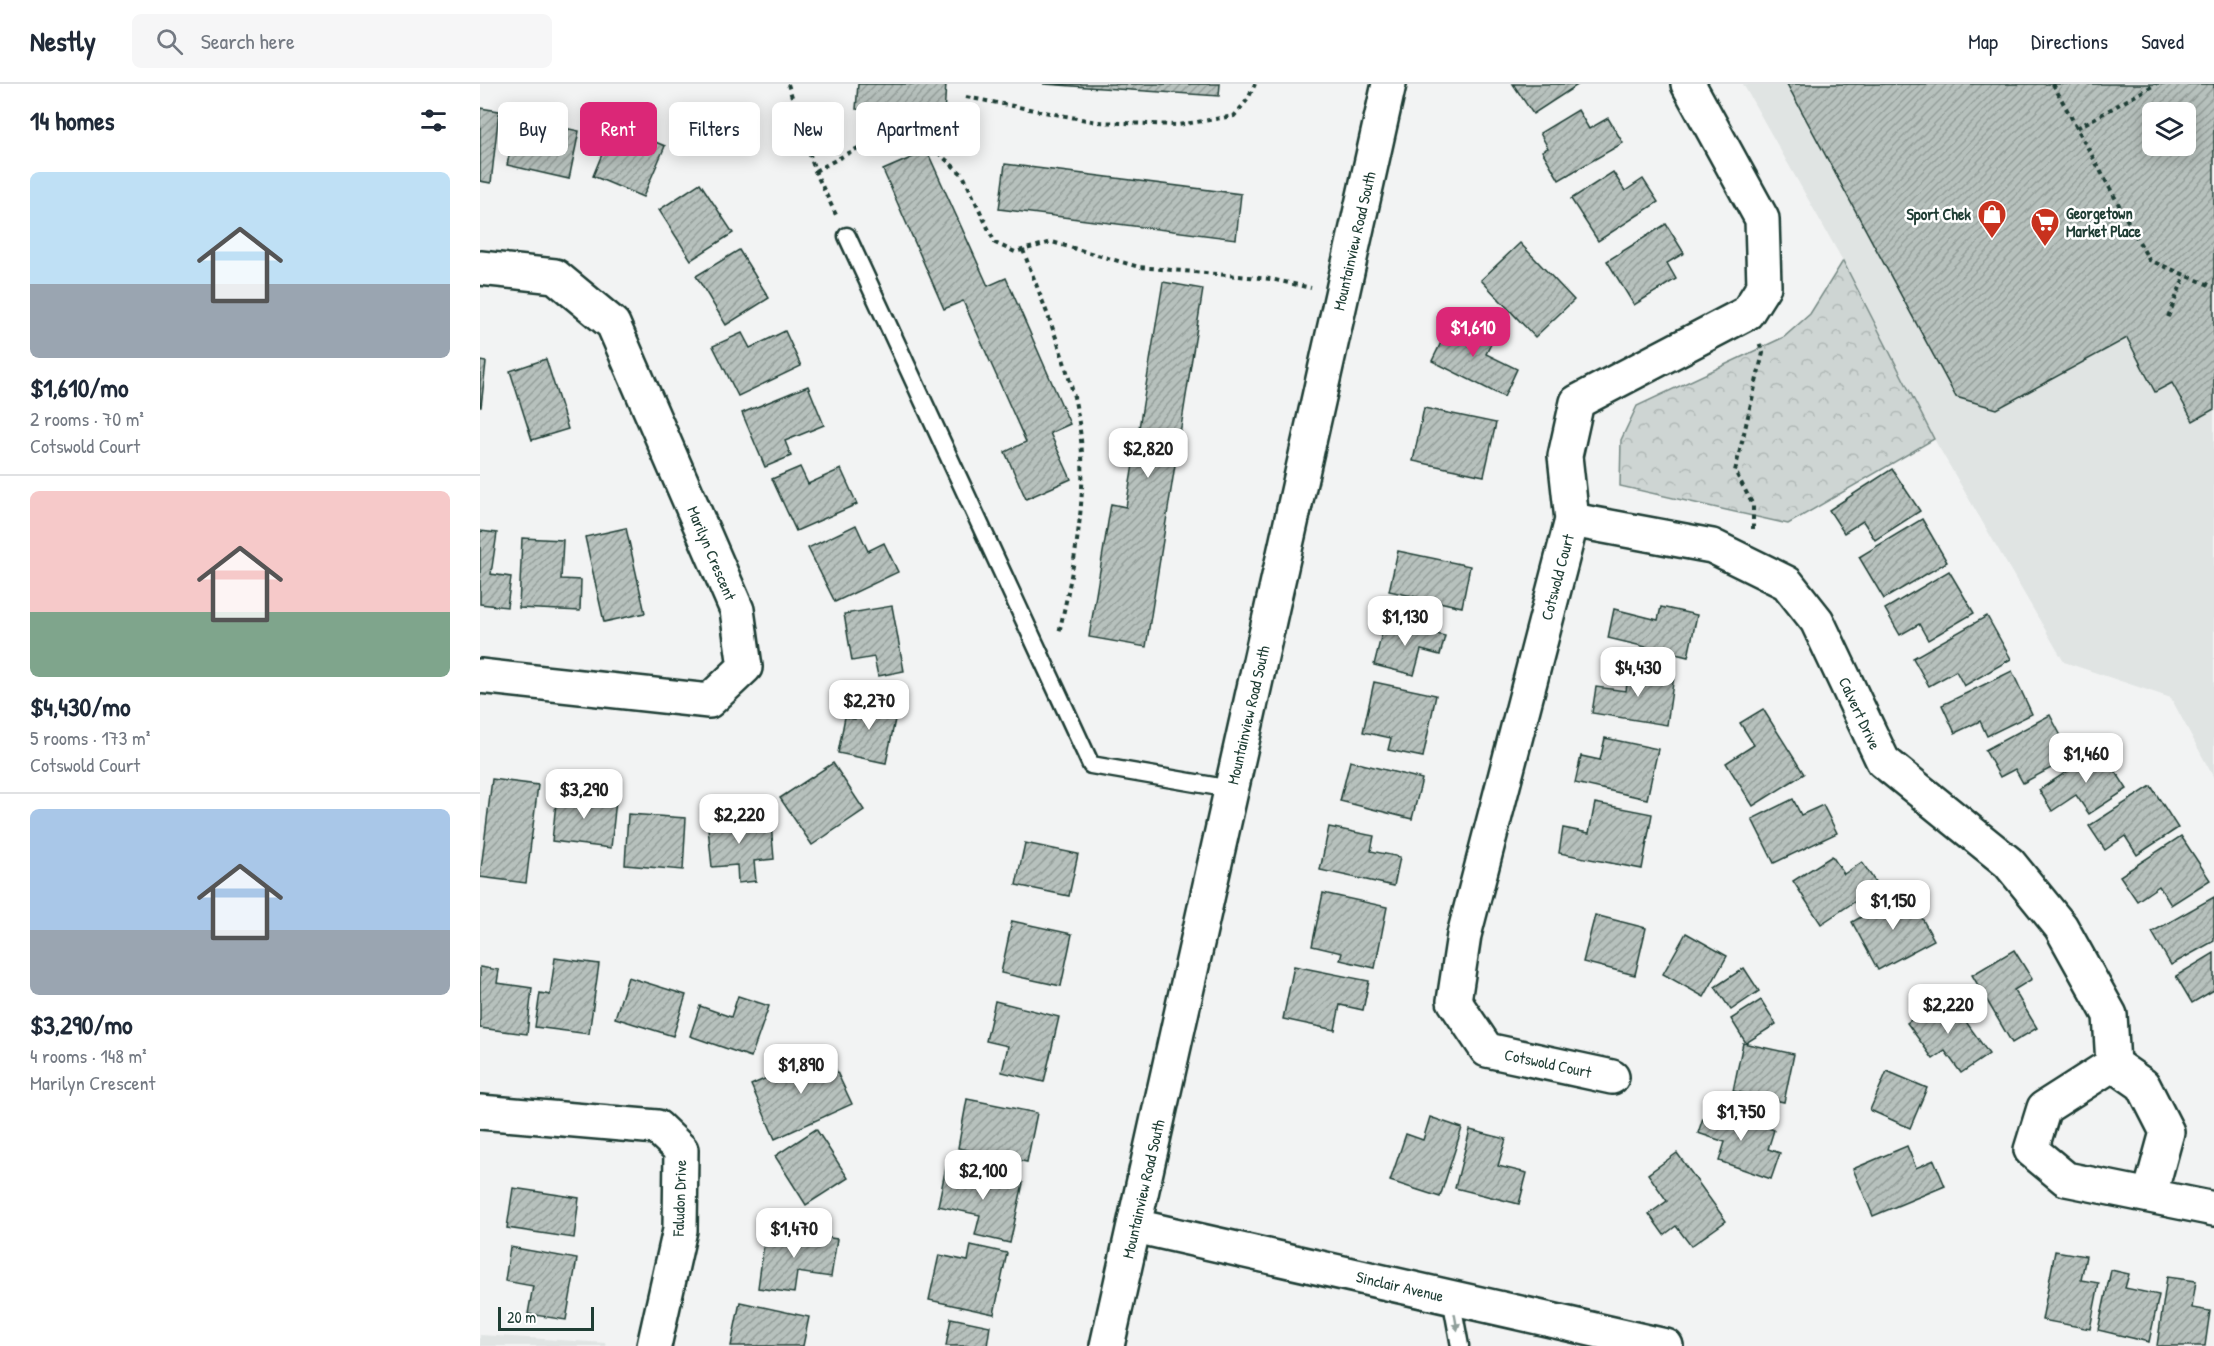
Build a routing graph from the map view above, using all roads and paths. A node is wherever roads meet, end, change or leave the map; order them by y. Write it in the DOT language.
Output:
graph roads {
  1 [pos="788,84"];
  2 [pos="1256,84"];
  3 [pos="1389,84"];
  4 [pos="1688,84"];
  5 [pos="2053,84"];
  6 [pos="2156,84"];
  7 [pos="966,97"];
  8 [pos="2077,128"];
  9 [pos="815,171"];
  10 [pos="847,236"];
  11 [pos="1023,250"];
  12 [pos="480,268"];
  13 [pos="2185,275"];
  14 [pos="2214,286"];
  15 [pos="1341,295"];
  16 [pos="1747,313"];
  17 [pos="2168,317"];
  18 [pos="1572,520"];
  19 [pos="1752,566"];
  20 [pos="1049,675"];
  21 [pos="480,676"];
  22 [pos="1231,789"];
  23 [pos="2113,1064"];
  24 [pos="1612,1077"];
  25 [pos="480,1112"];
  26 [pos="2150,1194"];
  27 [pos="2214,1209"];
  28 [pos="1135,1226"];
  29 [pos="1451,1298"];
  30 [pos="654,1346"];
  31 [pos="1107,1346"];
  32 [pos="1460,1346"];
  33 [pos="1666,1346"];
  1 -- 9 [label="path"];
  2 -- 7 [label="path"];
  3 -- 15 [label="street, Mountainview Road South"];
  4 -- 16 [label="street"];
  5 -- 8 [label="path"];
  6 -- 8 [label="path"];
  8 -- 13 [label="path"];
  9 -- 10 [label="path"];
  9 -- 11 [label="path"];
  10 -- 20 [label="lane"];
  11 -- 15 [label="path"];
  11 -- 20 [label="path"];
  12 -- 21 [label="street, Marilyn Crescent"];
  13 -- 14 [label="path"];
  13 -- 17 [label="path"];
  15 -- 22 [label="street, Mountainview Road South"];
  16 -- 18 [label="street, Cotswold Court"];
  16 -- 19 [label="path"];
  18 -- 19 [label="street, Calvert Drive"];
  18 -- 24 [label="street, Cotswold Court"];
  19 -- 23 [label="street, Calvert Drive"];
  20 -- 22 [label="lane"];
  22 -- 28 [label="street, Mountainview Road South"];
  23 -- 26 [label="street"];
  23 -- 26 [label="street"];
  25 -- 30 [label="street, Faludon Drive"];
  26 -- 27 [label="street"];
  28 -- 29 [label="street, Sinclair Avenue"];
  28 -- 31 [label="street, Mountainview Road South"];
  29 -- 32 [label="lane, one-way"];
  29 -- 33 [label="street, Sinclair Avenue"];
}
